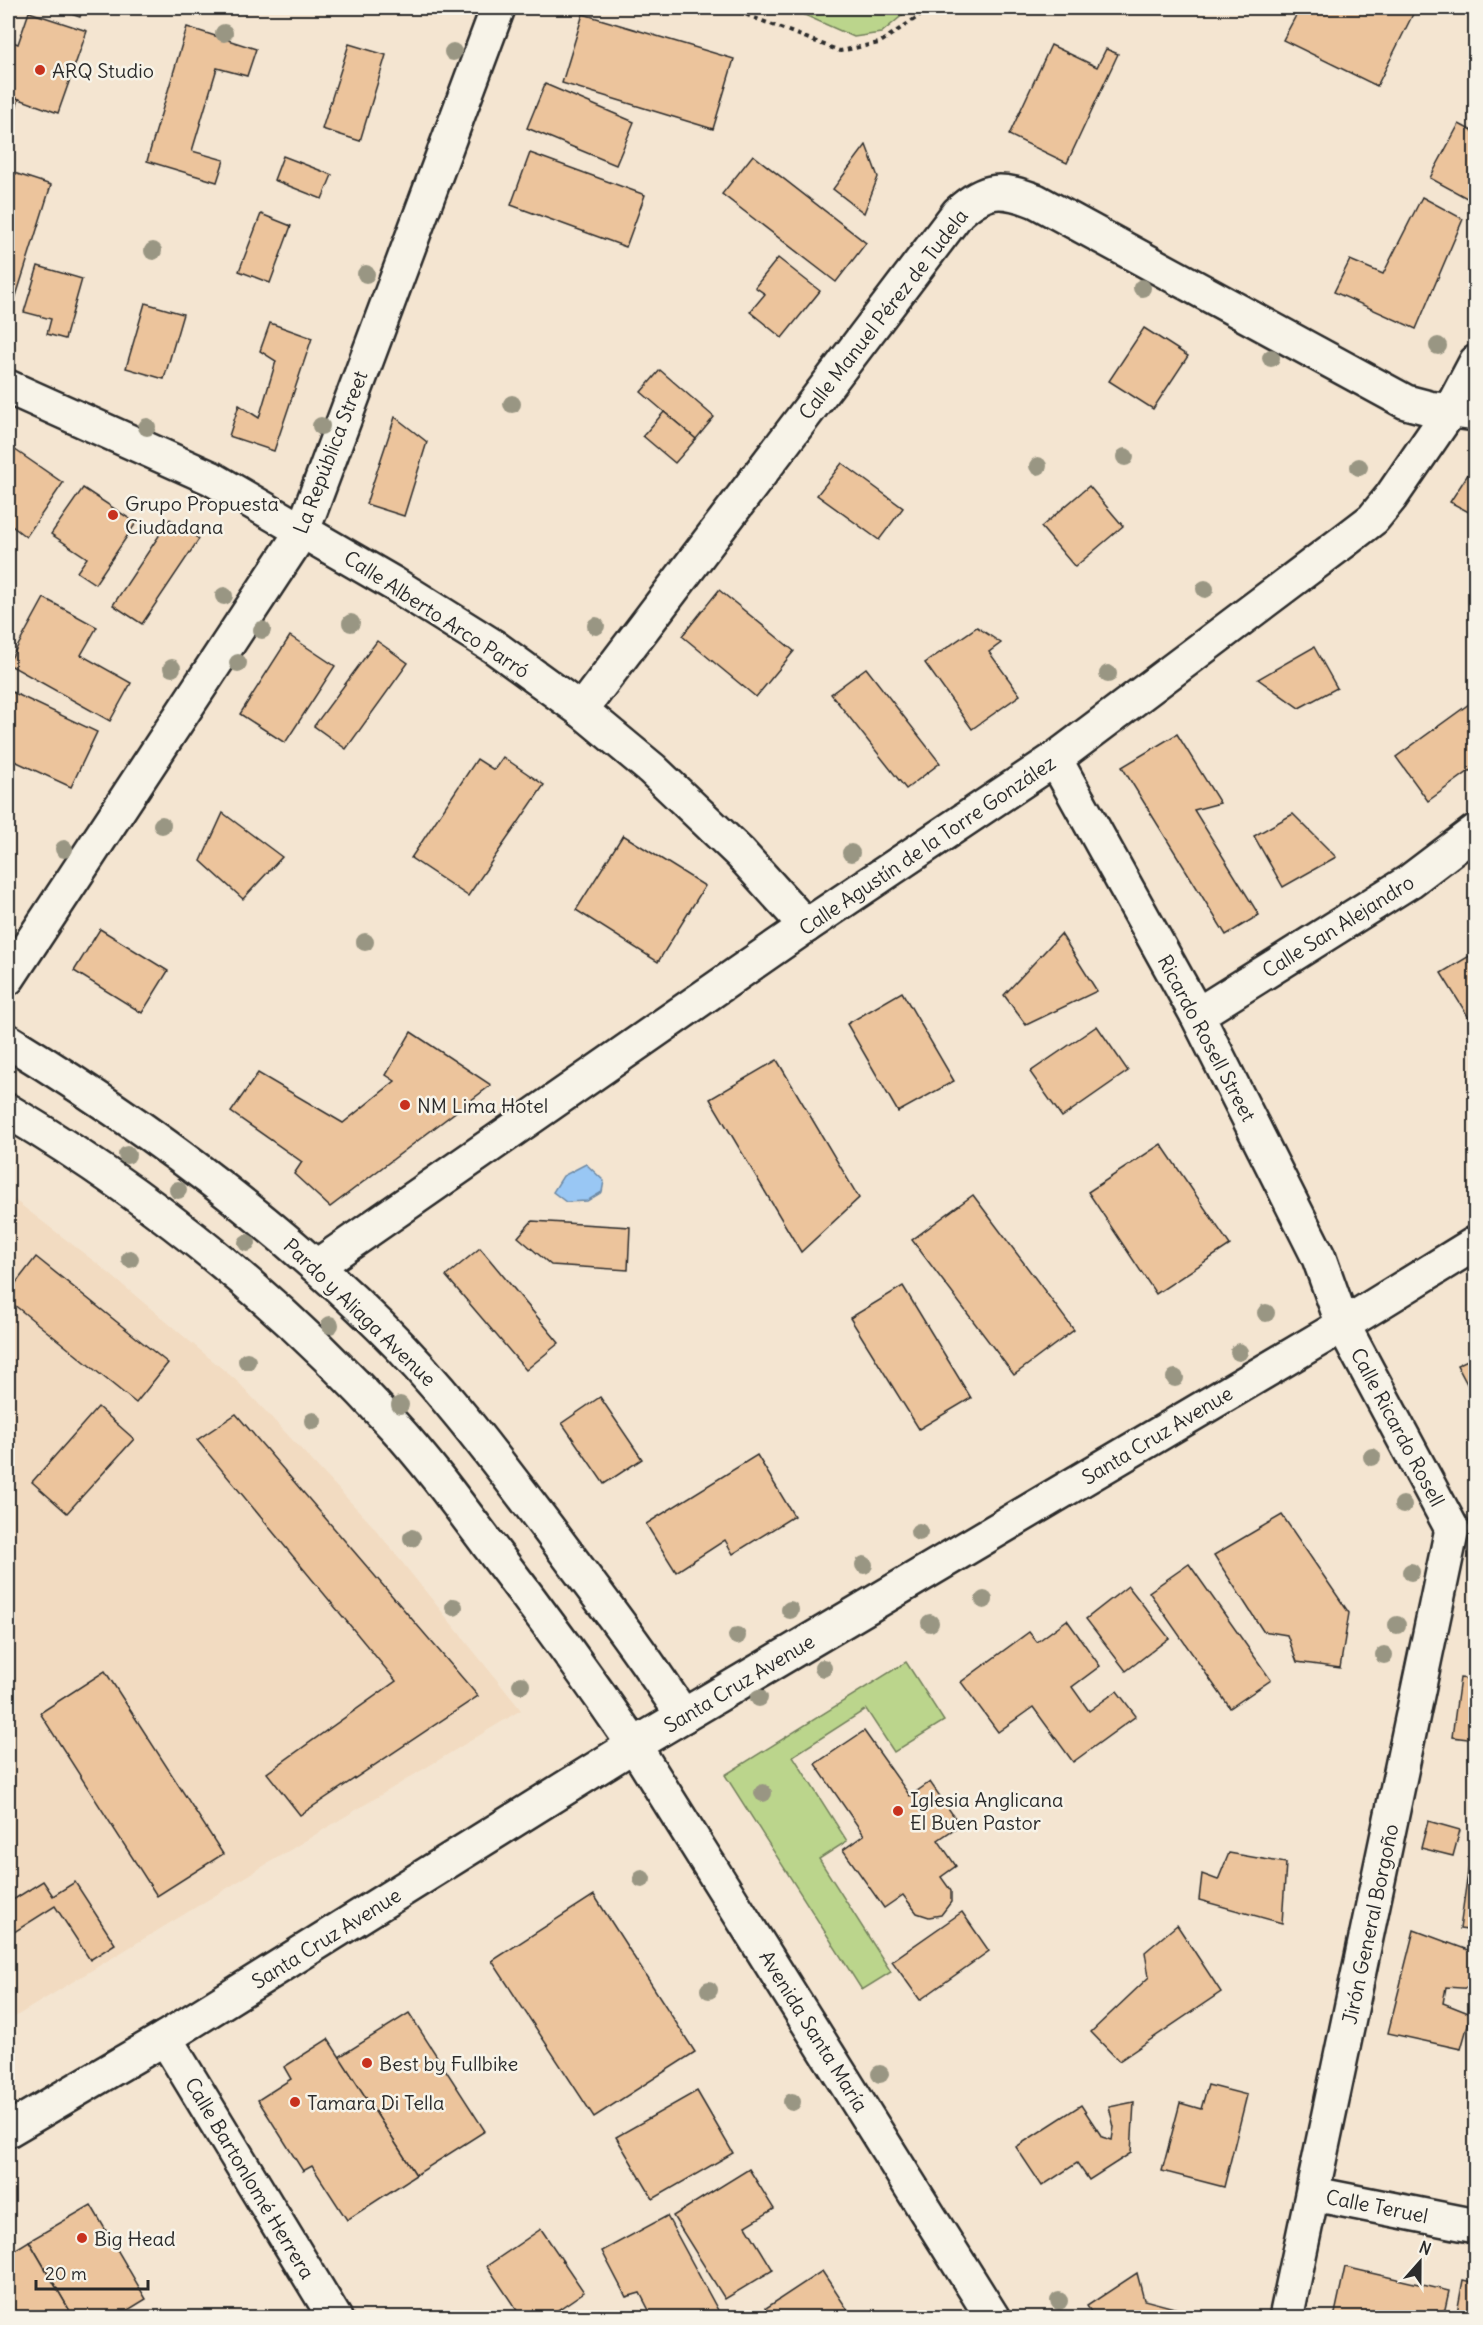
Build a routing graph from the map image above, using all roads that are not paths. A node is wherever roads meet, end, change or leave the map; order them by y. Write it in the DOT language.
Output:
graph roads {
  1 [pos="498,8"];
  2 [pos="1476,362"];
  3 [pos="8,387"];
  4 [pos="1463,412"];
  5 [pos="303,530"];
  6 [pos="581,710"];
  7 [pos="1055,759"];
  8 [pos="1476,831"];
  9 [pos="806,926"];
  10 [pos="8,978"];
  11 [pos="1197,1015"];
  12 [pos="8,1041"];
  13 [pos="8,1111"];
  14 [pos="1476,1243"];
  15 [pos="317,1266"];
  16 [pos="1343,1325"];
  17 [pos="1464,1532"];
  18 [pos="683,1716"];
  19 [pos="634,1745"];
  20 [pos="165,2038"];
  21 [pos="8,2130"];
  22 [pos="1314,2194"];
  23 [pos="1476,2226"];
  24 [pos="335,2318"];
  25 [pos="993,2318"];
  26 [pos="1286,2318"];
  1 -- 5 [label="street, La República Street"];
  2 -- 4 [label="street, Calle Agustín de la Torre González"];
  3 -- 5 [label="street, Calle Alberto Arco Parró"];
  4 -- 6 [label="street, Calle Manuel Pérez de Tudela"];
  4 -- 7 [label="street, Calle Agustín de la Torre González"];
  5 -- 6 [label="street, Calle Alberto Arco Parró"];
  5 -- 10 [label="street, La República Street"];
  6 -- 9 [label="street, Calle Alberto Arco Parró"];
  7 -- 9 [label="street, Calle Agustín de la Torre González"];
  7 -- 11 [label="street, Ricardo Rosell Street"];
  8 -- 11 [label="street, Calle San Alejandro"];
  9 -- 15 [label="street, Calle Agustín de la Torre González"];
  11 -- 16 [label="street, Ricardo Rosell Street"];
  12 -- 15 [label="street, Pardo y Aliaga Avenue"];
  13 -- 19 [label="street"];
  14 -- 16 [label="street, Santa Cruz Avenue"];
  15 -- 18 [label="street, Pardo y Aliaga Avenue"];
  16 -- 17 [label="street, Calle Ricardo Rosell"];
  16 -- 18 [label="street, Santa Cruz Avenue"];
  17 -- 22 [label="street, Jirón General Borgoño"];
  18 -- 19 [label="street, Santa Cruz Avenue"];
  19 -- 20 [label="street, Santa Cruz Avenue"];
  19 -- 25 [label="street, Avenida Santa María"];
  20 -- 21 [label="street, Santa Cruz Avenue"];
  20 -- 24 [label="street, Calle Bartonlomé Herrera"];
  22 -- 23 [label="street, Calle Teruel"];
  22 -- 26 [label="street, Jirón General Borgoño"];
}
